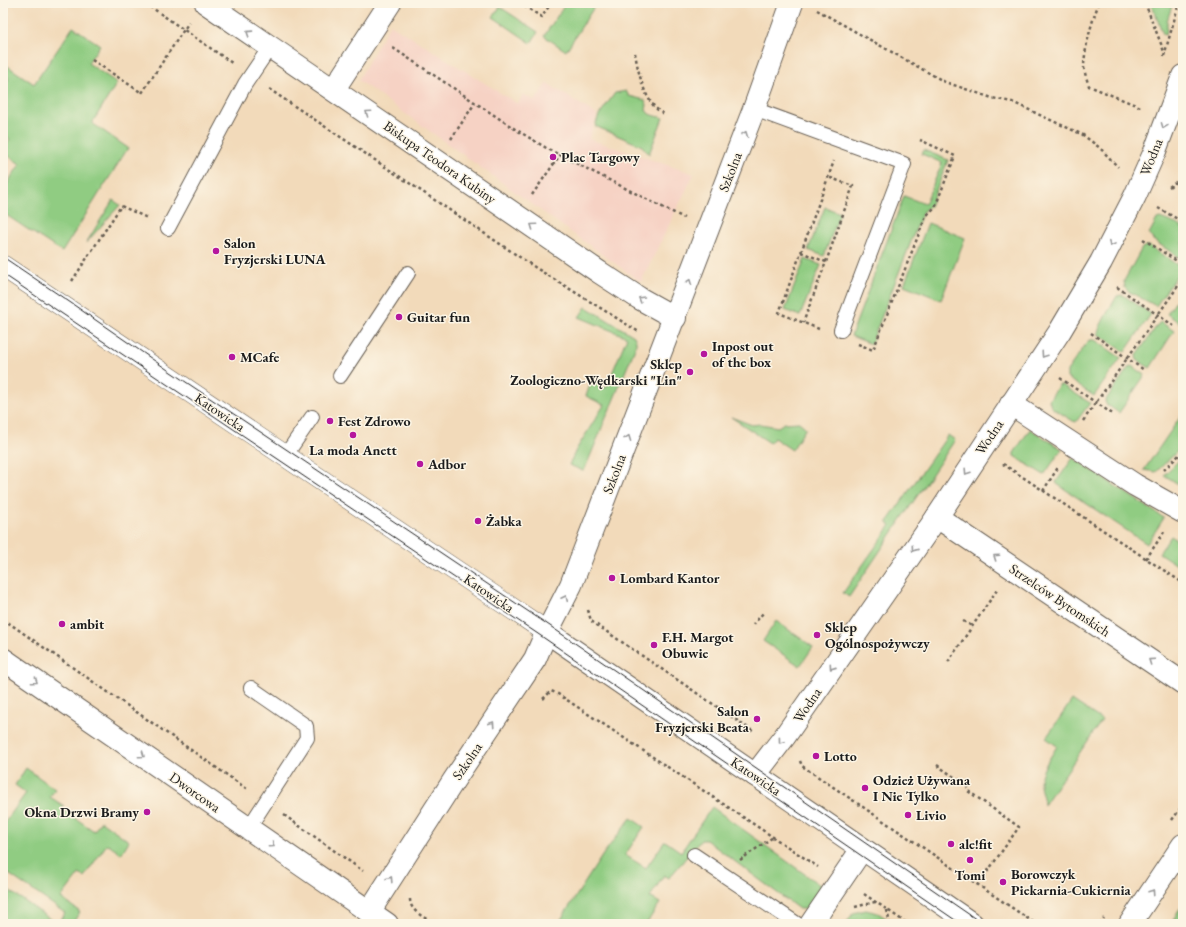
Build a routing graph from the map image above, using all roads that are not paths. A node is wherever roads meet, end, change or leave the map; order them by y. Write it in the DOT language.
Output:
graph roads {
  1 [pos="390,3"];
  2 [pos="802,5"];
  3 [pos="200,10"];
  4 [pos="270,47"];
  5 [pos="1183,76"];
  6 [pos="334,89"];
  7 [pos="754,109"];
  8 [pos="168,228"];
  9 [pos="3,266"];
  10 [pos="408,273"];
  11 [pos="675,318"];
  12 [pos="841,330"];
  13 [pos="340,376"];
  14 [pos="1011,404"];
  15 [pos="312,417"];
  16 [pos="285,456"];
  17 [pos="1183,512"];
  18 [pos="936,517"];
  19 [pos="547,632"];
  20 [pos="3,659"];
  21 [pos="1183,683"];
  22 [pos="251,688"];
  23 [pos="755,775"];
  24 [pos="248,829"];
  25 [pos="1183,845"];
  26 [pos="862,849"];
  27 [pos="694,855"];
  28 [pos="369,912"];
  29 [pos="387,924"];
  30 [pos="797,924"];
  31 [pos="811,924"];
  32 [pos="972,924"];
  33 [pos="1130,924"];
  1 -- 6 [label="street"];
  2 -- 7 [label="street, Szkolna"];
  4 -- 3 [label="street, Biskupa Teodora Kubiny, one-way"];
  4 -- 6 [label="street, Biskupa Teodora Kubiny"];
  4 -- 8 [label="lane"];
  5 -- 14 [label="street, Wodna, one-way"];
  11 -- 6 [label="street, Biskupa Teodora Kubiny, one-way"];
  11 -- 7 [label="street, Szkolna, one-way"];
  7 -- 12 [label="lane"];
  9 -- 16 [label="street, Katowicka"];
  10 -- 13 [label="lane"];
  19 -- 11 [label="street, Szkolna, one-way"];
  14 -- 17 [label="street"];
  14 -- 18 [label="street, Wodna, one-way"];
  15 -- 16 [label="lane"];
  16 -- 19 [label="street, Katowicka"];
  21 -- 18 [label="street, Strzelców Bytomskich, one-way"];
  18 -- 23 [label="street, Wodna, one-way"];
  19 -- 23 [label="street, Katowicka"];
  28 -- 19 [label="street, Szkolna, one-way"];
  20 -- 24 [label="street, Dworcowa, one-way"];
  22 -- 24 [label="lane"];
  23 -- 26 [label="street, Katowicka"];
  24 -- 28 [label="street, Dworcowa, one-way"];
  33 -- 25 [label="street, one-way"];
  26 -- 31 [label="street"];
  26 -- 32 [label="street, Katowicka"];
  27 -- 30 [label="lane"];
  28 -- 29 [label="street, Dworcowa"];
}
